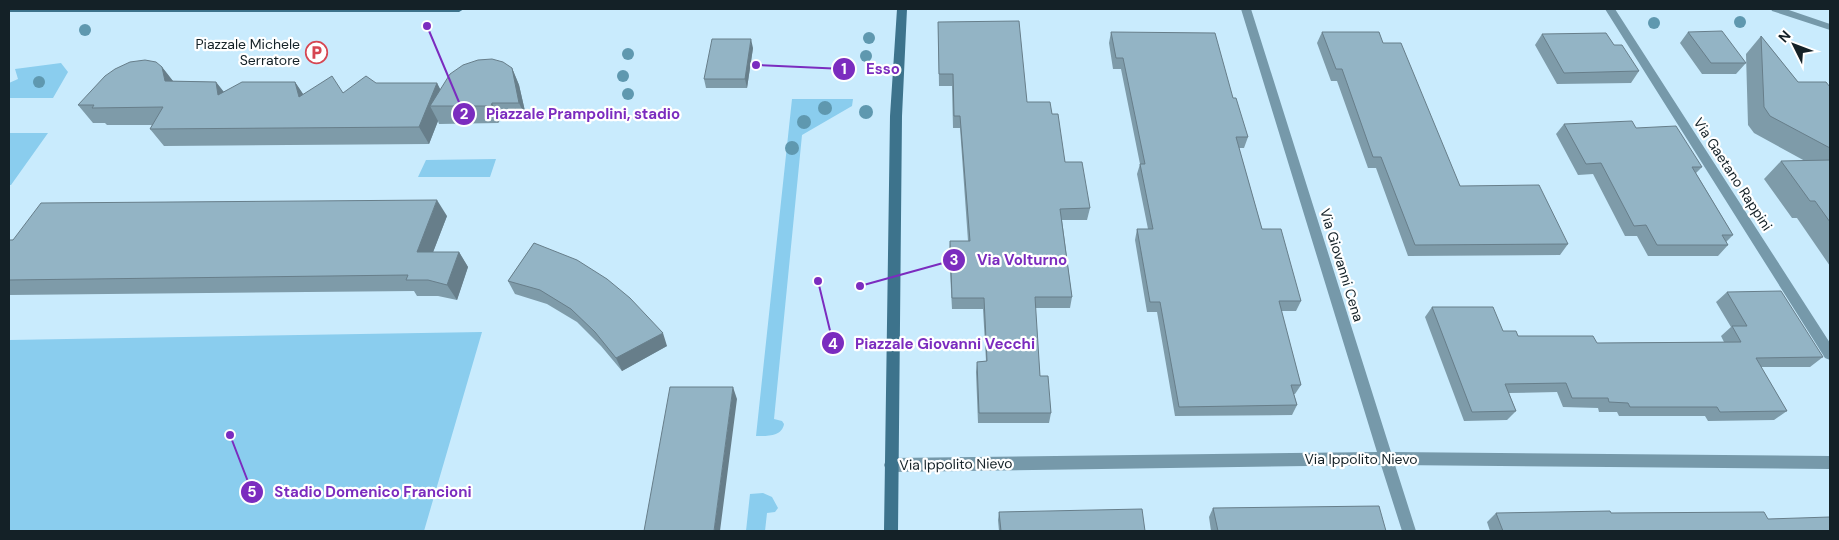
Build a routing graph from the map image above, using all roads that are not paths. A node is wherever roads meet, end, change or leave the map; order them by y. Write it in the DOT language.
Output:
graph roads {
  1 [pos="130,9"];
  2 [pos="247,9"];
  3 [pos="366,9"];
  4 [pos="459,9"];
  5 [pos="902,9"];
  6 [pos="1246,9"];
  7 [pos="1610,9"];
  8 [pos="1776,9"];
  9 [pos="12,10"];
  10 [pos="1830,27"];
  11 [pos="1830,354"];
  12 [pos="1387,458"];
  13 [pos="1830,463"];
  14 [pos="891,465"];
  15 [pos="891,531"];
  16 [pos="1409,531"];
  1 -- 2 [label="main road"];
  1 -- 9 [label="main road"];
  2 -- 3 [label="main road"];
  3 -- 4 [label="main road"];
  5 -- 14 [label="main road"];
  6 -- 12 [label="street, Via Giovanni Cena"];
  7 -- 11 [label="street, Via Gaetano Rappini"];
  8 -- 10 [label="street"];
  12 -- 13 [label="street, Via Ippolito Nievo"];
  12 -- 14 [label="street, Via Ippolito Nievo"];
  12 -- 16 [label="street, Via Giovanni Cena"];
  14 -- 15 [label="main road"];
}
